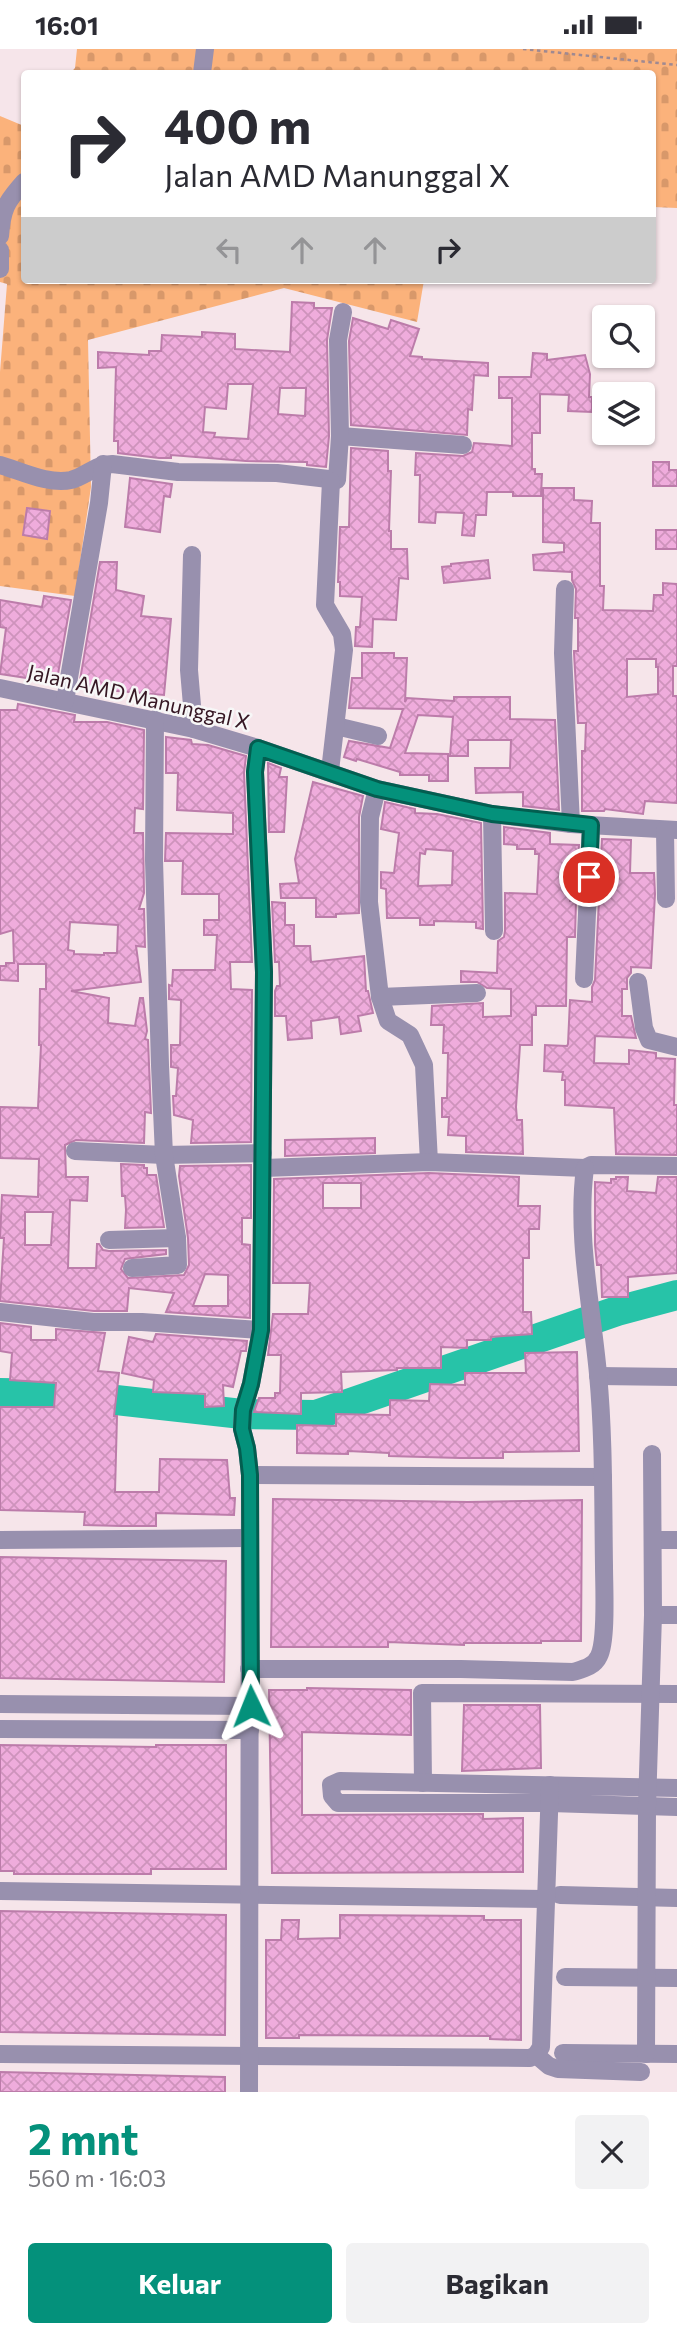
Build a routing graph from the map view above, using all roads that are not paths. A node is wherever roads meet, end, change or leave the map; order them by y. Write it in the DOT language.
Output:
graph roads {
  1 [pos="205,49"];
  2 [pos="202,70"];
  3 [pos="21,185"];
  4 [pos="0,236"];
  5 [pos="0,250"];
  6 [pos="0,269"];
  7 [pos="343,312"];
  8 [pos="340,436"];
  9 [pos="463,445"];
  10 [pos="103,464"];
  11 [pos="0,465"];
  12 [pos="331,481"];
  13 [pos="192,555"];
  14 [pos="565,589"];
  15 [pos="0,688"];
  16 [pos="65,701"];
  17 [pos="155,719"];
  18 [pos="336,726"];
  19 [pos="194,729"];
  20 [pos="378,736"];
  21 [pos="258,748"];
  22 [pos="330,771"];
  23 [pos="377,789"];
  24 [pos="492,814"];
  25 [pos="571,824"];
  26 [pos="591,825"];
  27 [pos="671,830"];
  28 [pos="666,899"];
  29 [pos="494,931"];
  30 [pos="584,979"];
  31 [pos="638,982"];
  32 [pos="477,993"];
  33 [pos="380,997"];
  34 [pos="677,1047"];
  35 [pos="75,1151"];
  36 [pos="164,1155"];
  37 [pos="264,1160"];
  38 [pos="429,1162"];
  39 [pos="677,1166"];
  40 [pos="585,1168"];
  41 [pos="177,1238"];
  42 [pos="109,1240"];
  43 [pos="132,1268"];
  44 [pos="0,1313"];
  45 [pos="261,1330"];
  46 [pos="598,1376"];
  47 [pos="677,1377"];
  48 [pos="652,1454"];
  49 [pos="250,1475"];
  50 [pos="603,1477"];
  51 [pos="249,1538"];
  52 [pos="653,1540"];
  53 [pos="0,1541"];
  54 [pos="677,1541"];
  55 [pos="653,1615"];
  56 [pos="677,1615"];
  57 [pos="249,1669"];
  58 [pos="651,1694"];
  59 [pos="677,1694"];
  60 [pos="0,1704"];
  61 [pos="251,1706"];
  62 [pos="0,1729"];
  63 [pos="250,1730"];
  64 [pos="423,1783"];
  65 [pos="550,1784"];
  66 [pos="648,1788"];
  67 [pos="677,1788"];
  68 [pos="550,1804"];
  69 [pos="647,1806"];
  70 [pos="677,1807"];
  71 [pos="0,1891"];
  72 [pos="249,1896"];
  73 [pos="553,1897"];
  74 [pos="646,1898"];
  75 [pos="677,1898"];
  76 [pos="565,1977"];
  77 [pos="646,1978"];
  78 [pos="677,1978"];
  79 [pos="563,2053"];
  80 [pos="0,2054"];
  81 [pos="646,2054"];
  82 [pos="677,2054"];
  83 [pos="536,2055"];
  84 [pos="249,2057"];
  85 [pos="640,2072"];
  86 [pos="248,2092"];
  1 -- 2 [label="street"];
  3 -- 4 [label="street"];
  5 -- 6 [label="street"];
  7 -- 8 [label="street"];
  8 -- 9 [label="street"];
  8 -- 12 [label="street"];
  10 -- 11 [label="street"];
  10 -- 12 [label="street"];
  10 -- 16 [label="street"];
  12 -- 18 [label="street"];
  13 -- 19 [label="street"];
  14 -- 25 [label="street"];
  15 -- 16 [label="street, Jalan AMD Manunggal X"];
  16 -- 17 [label="street, Jalan AMD Manunggal X"];
  17 -- 19 [label="street, Jalan AMD Manunggal X"];
  17 -- 36 [label="street"];
  18 -- 20 [label="street"];
  18 -- 22 [label="street"];
  19 -- 21 [label="street, Jalan AMD Manunggal X"];
  21 -- 22 [label="street, Jalan AMD Manunggal X"];
  21 -- 37 [label="street"];
  22 -- 23 [label="street, Jalan AMD Manunggal X"];
  23 -- 24 [label="street, Jalan AMD Manunggal X"];
  23 -- 33 [label="street"];
  24 -- 25 [label="street, Jalan AMD Manunggal X"];
  24 -- 29 [label="street"];
  25 -- 26 [label="street, Jalan AMD Manunggal X"];
  26 -- 27 [label="street, Jalan AMD Manunggal X"];
  26 -- 30 [label="street"];
  27 -- 28 [label="street"];
  31 -- 34 [label="street"];
  32 -- 33 [label="street"];
  33 -- 38 [label="street"];
  35 -- 36 [label="street"];
  36 -- 37 [label="street"];
  36 -- 41 [label="street"];
  37 -- 38 [label="street"];
  37 -- 45 [label="street"];
  38 -- 40 [label="street"];
  39 -- 40 [label="street"];
  40 -- 46 [label="street"];
  41 -- 42 [label="street"];
  41 -- 43 [label="street"];
  44 -- 45 [label="street"];
  45 -- 49 [label="street"];
  46 -- 47 [label="street"];
  46 -- 50 [label="street"];
  48 -- 52 [label="street"];
  49 -- 50 [label="street"];
  49 -- 51 [label="street"];
  50 -- 57 [label="street"];
  51 -- 53 [label="street"];
  51 -- 57 [label="street"];
  52 -- 54 [label="street"];
  52 -- 55 [label="street"];
  55 -- 56 [label="street"];
  55 -- 58 [label="street"];
  57 -- 61 [label="street"];
  58 -- 59 [label="street"];
  58 -- 64 [label="street"];
  58 -- 66 [label="street"];
  60 -- 61 [label="street"];
  61 -- 63 [label="street"];
  62 -- 63 [label="street"];
  63 -- 72 [label="street"];
  64 -- 65 [label="street"];
  64 -- 68 [label="street"];
  65 -- 66 [label="street"];
  65 -- 68 [label="street"];
  66 -- 67 [label="street"];
  66 -- 69 [label="street"];
  68 -- 69 [label="street"];
  68 -- 73 [label="street"];
  69 -- 70 [label="street"];
  69 -- 74 [label="street"];
  71 -- 72 [label="street"];
  72 -- 73 [label="street"];
  72 -- 84 [label="street"];
  73 -- 74 [label="street"];
  73 -- 83 [label="street"];
  74 -- 75 [label="street"];
  74 -- 77 [label="street"];
  76 -- 77 [label="street"];
  77 -- 78 [label="street"];
  77 -- 81 [label="street"];
  79 -- 81 [label="street"];
  80 -- 84 [label="street"];
  81 -- 82 [label="street"];
  83 -- 84 [label="street"];
  83 -- 85 [label="street"];
  84 -- 86 [label="street"];
}
